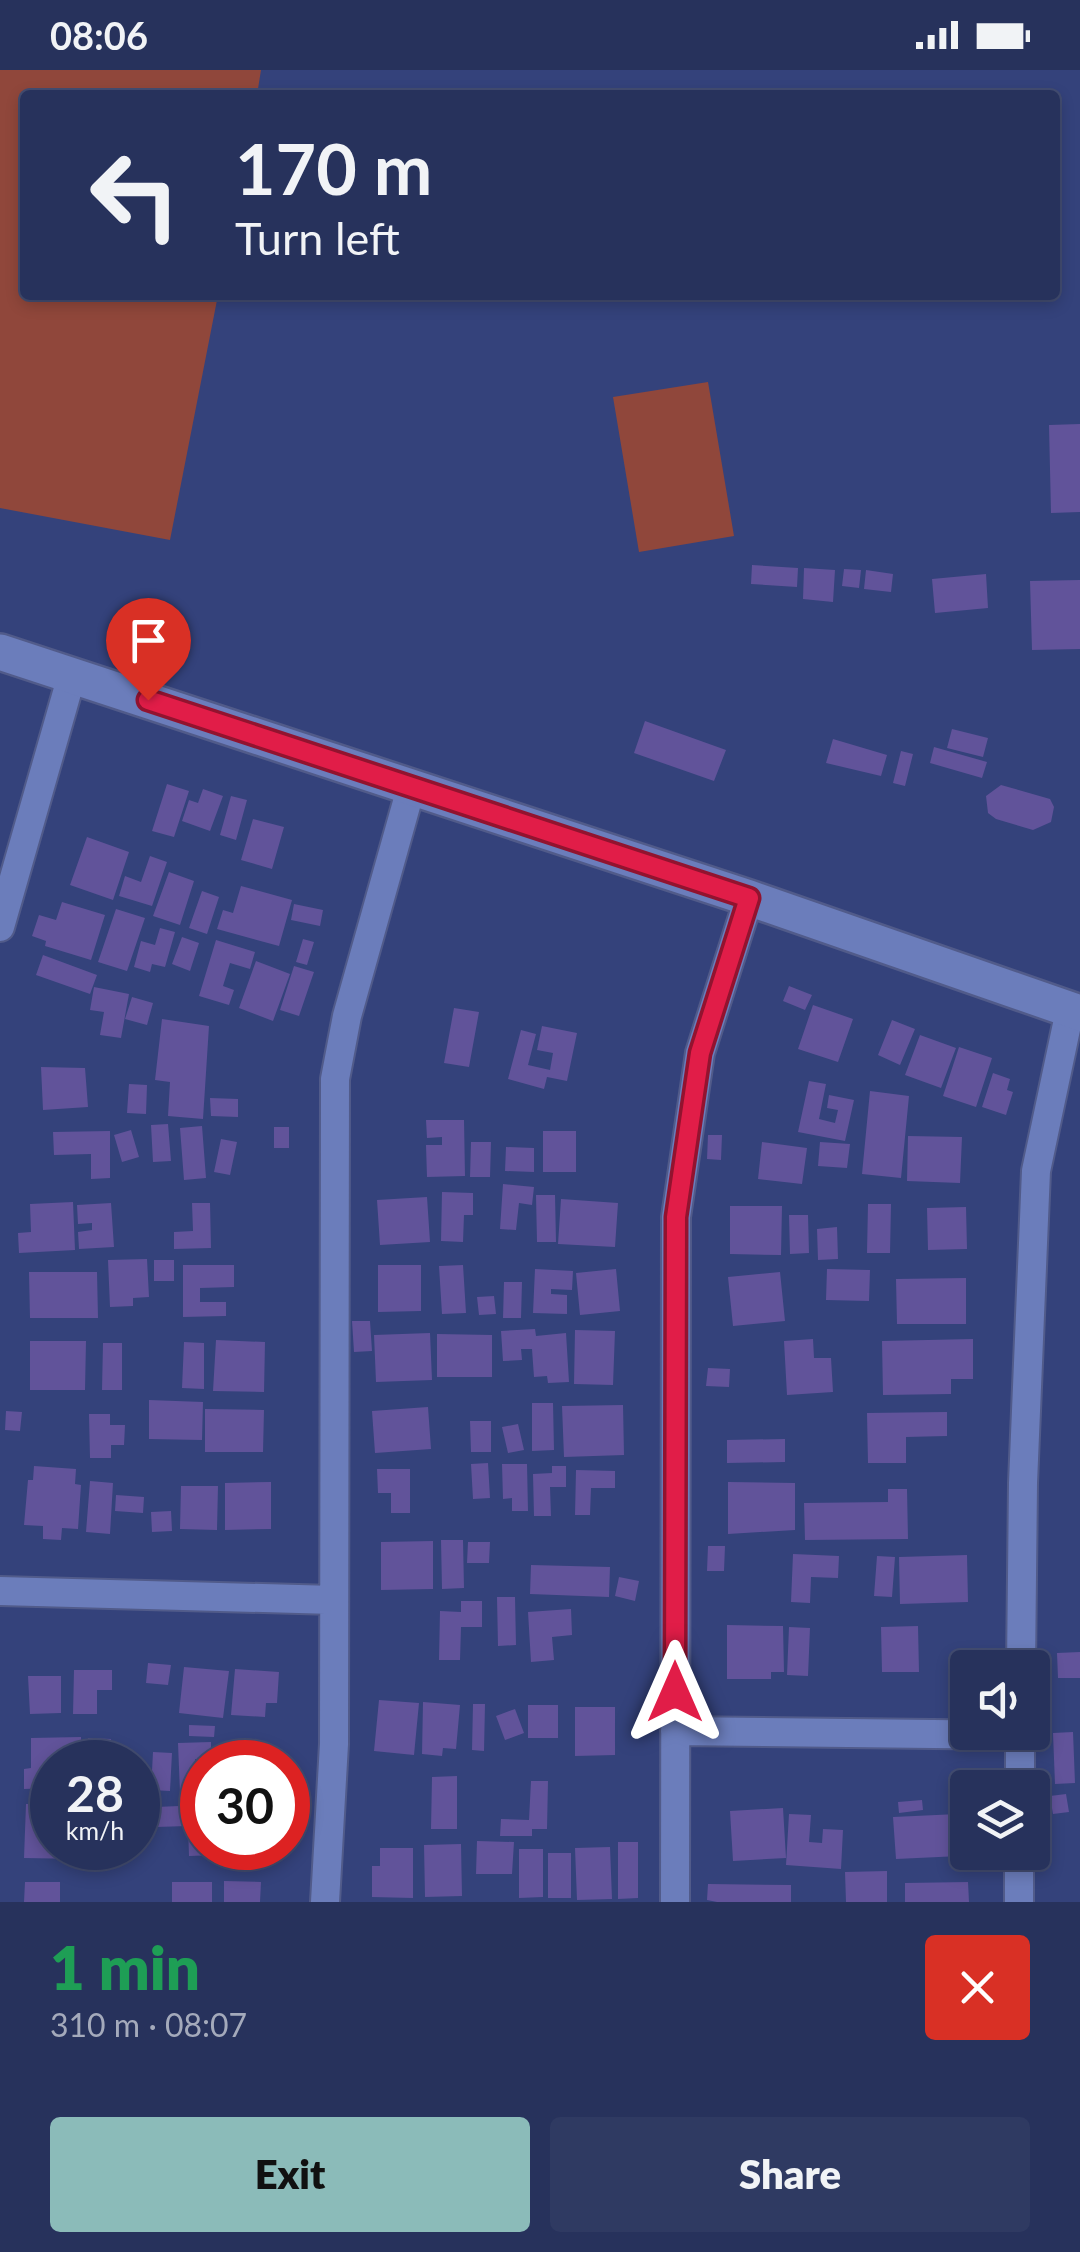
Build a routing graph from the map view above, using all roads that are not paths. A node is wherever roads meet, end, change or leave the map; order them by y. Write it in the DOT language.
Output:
graph roads {
  1 [pos="0,652"];
  2 [pos="72,675"];
  3 [pos="411,788"];
  4 [pos="749,898"];
  5 [pos="0,927"];
  6 [pos="1075,1012"];
  7 [pos="0,1591"];
  8 [pos="334,1600"];
  9 [pos="1021,1650"];
  10 [pos="675,1731"];
  11 [pos="950,1733"];
  12 [pos="1020,1870"];
  13 [pos="325,1902"];
  14 [pos="674,1902"];
  15 [pos="1019,1902"];
  1 -- 2 [label="street"];
  2 -- 3 [label="street"];
  2 -- 5 [label="street"];
  3 -- 4 [label="street"];
  3 -- 8 [label="street"];
  4 -- 6 [label="street"];
  4 -- 10 [label="street"];
  6 -- 9 [label="street"];
  7 -- 8 [label="street"];
  8 -- 13 [label="street"];
  10 -- 11 [label="street"];
  10 -- 14 [label="street"];
  12 -- 15 [label="street"];
}
